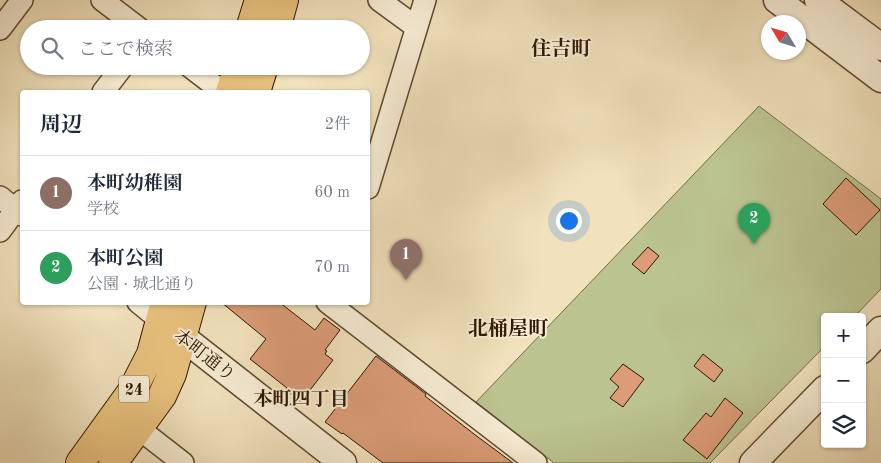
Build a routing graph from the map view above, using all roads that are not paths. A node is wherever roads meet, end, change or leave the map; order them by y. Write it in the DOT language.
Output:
graph roads {
  1 [pos="22,0"];
  2 [pos="102,0"];
  3 [pos="259,0"];
  4 [pos="284,0"];
  5 [pos="379,0"];
  6 [pos="425,0"];
  7 [pos="777,0"];
  8 [pos="818,0"];
  9 [pos="128,20"];
  10 [pos="253,20"];
  11 [pos="278,20"];
  12 [pos="416,27"];
  13 [pos="0,29"];
  14 [pos="881,46"];
  15 [pos="116,75"];
  16 [pos="201,75"];
  17 [pos="235,75"];
  18 [pos="261,75"];
  19 [pos="881,79"];
  20 [pos="105,90"];
  21 [pos="220,90"];
  22 [pos="231,90"];
  23 [pos="257,90"];
  24 [pos="370,181"];
  25 [pos="15,206"];
  26 [pos="0,231"];
  27 [pos="146,305"];
  28 [pos="191,305"];
  29 [pos="331,305"];
  30 [pos="163,311"];
  31 [pos="181,337"];
  32 [pos="821,393"];
  33 [pos="138,428"];
  34 [pos="533,462"];
  35 [pos="80,463"];
  36 [pos="113,463"];
  37 [pos="184,463"];
  38 [pos="343,463"];
  39 [pos="753,463"];
  1 -- 13 [label="street"];
  2 -- 9 [label="street"];
  3 -- 10 [label="highway"];
  4 -- 11 [label="highway"];
  5 -- 12 [label="street"];
  6 -- 12 [label="street"];
  7 -- 19 [label="street"];
  8 -- 14 [label="street"];
  12 -- 24 [label="street"];
  15 -- 20 [label="street"];
  16 -- 21 [label="street"];
  17 -- 22 [label="highway"];
  18 -- 23 [label="highway"];
  25 -- 26 [label="street"];
  27 -- 30 [label="street, 本町通り"];
  28 -- 31 [label="highway, 24"];
  29 -- 34 [label="street"];
  30 -- 31 [label="street, 本町通り"];
  30 -- 35 [label="highway, 24"];
  31 -- 33 [label="highway, 24"];
  31 -- 38 [label="street, 本町通り"];
  32 -- 39 [label="street"];
  33 -- 36 [label="highway, 24"];
  33 -- 37 [label="street"];
}
